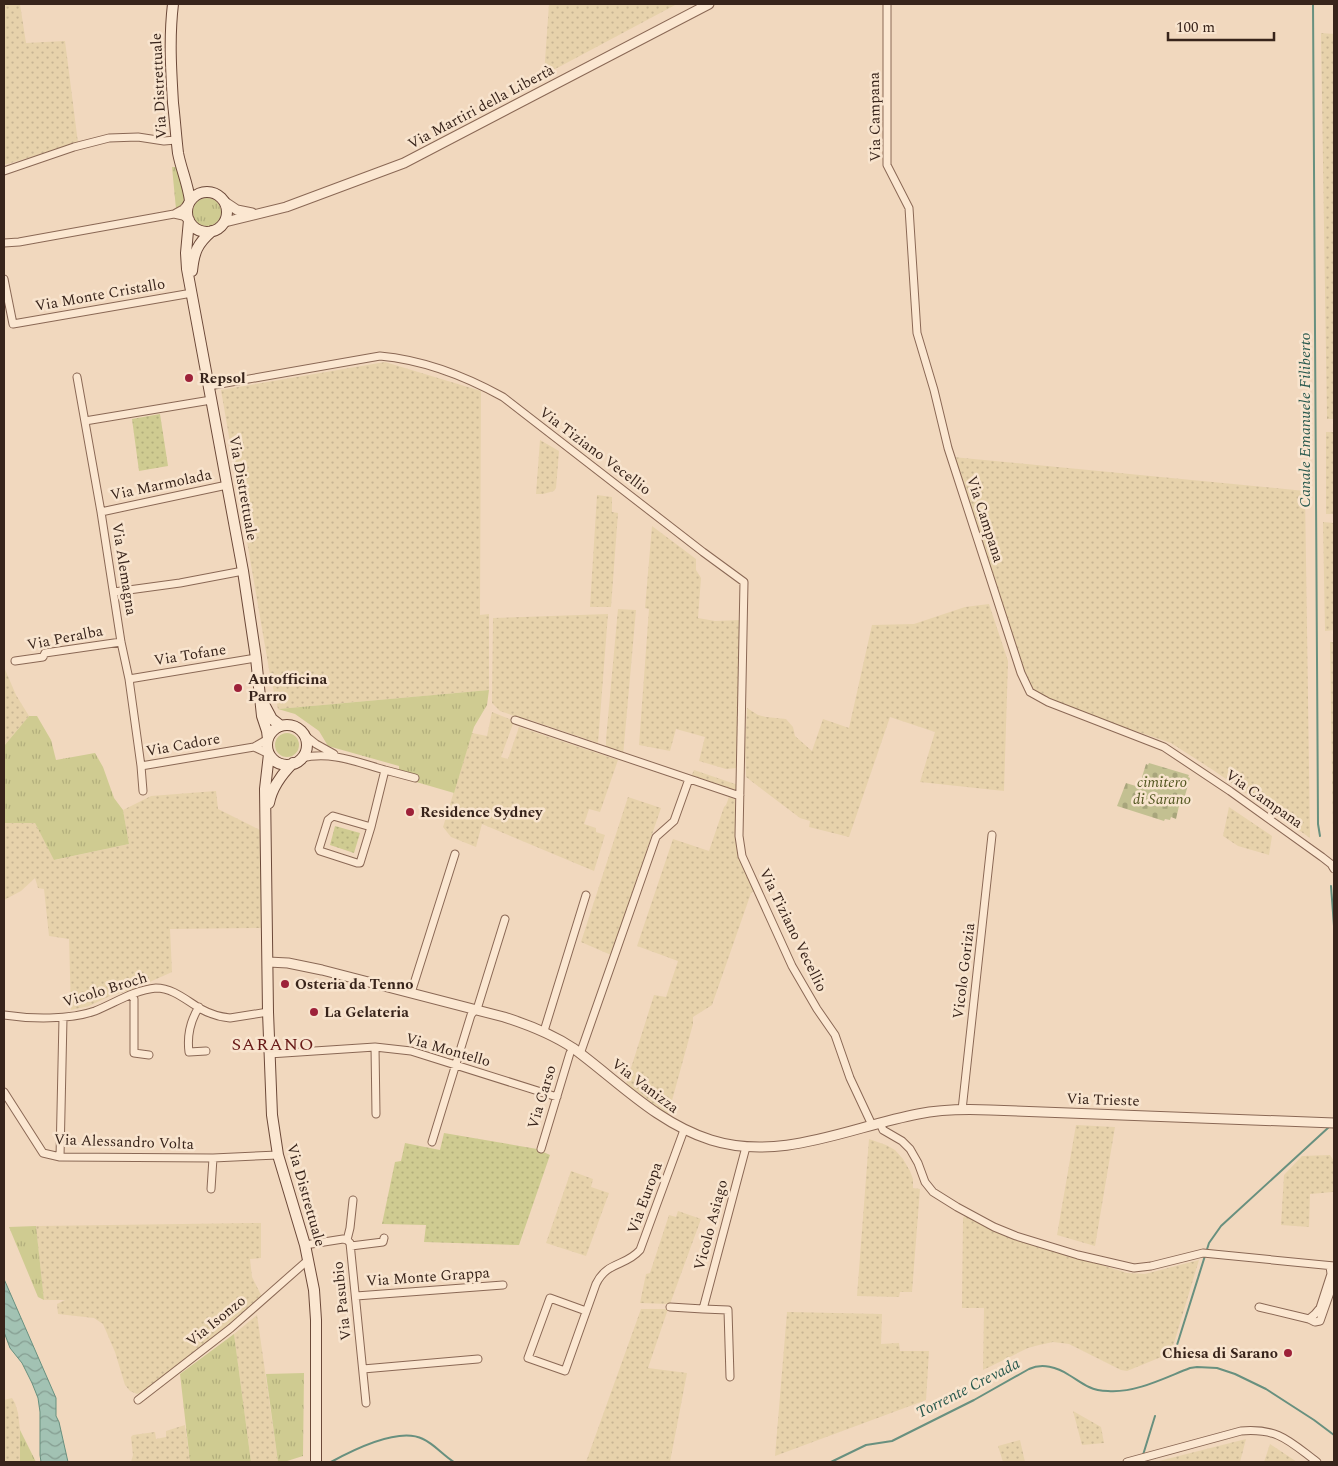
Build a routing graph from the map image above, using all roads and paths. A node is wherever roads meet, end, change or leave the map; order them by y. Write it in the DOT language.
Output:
graph roads {
  1 [pos="173,4"];
  2 [pos="709,4"];
  3 [pos="887,4"];
  4 [pos="176,140"];
  5 [pos="181,166"];
  6 [pos="4,171"];
  7 [pos="208,191"];
  8 [pos="190,201"];
  9 [pos="225,202"];
  10 [pos="174,214"];
  11 [pos="258,214"];
  12 [pos="189,220"];
  13 [pos="225,222"];
  14 [pos="212,231"];
  15 [pos="4,242"];
  16 [pos="4,278"];
  17 [pos="191,290"];
  18 [pos="77,377"];
  19 [pos="209,386"];
  20 [pos="211,400"];
  21 [pos="85,421"];
  22 [pos="228,485"];
  23 [pos="101,512"];
  24 [pos="243,571"];
  25 [pos="114,592"];
  26 [pos="121,642"];
  27 [pos="256,658"];
  28 [pos="15,661"];
  29 [pos="129,679"];
  30 [pos="260,694"];
  31 [pos="515,720"];
  32 [pos="282,726"];
  33 [pos="302,732"];
  34 [pos="268,739"];
  35 [pos="254,747"];
  36 [pos="269,754"];
  37 [pos="339,757"];
  38 [pos="297,761"];
  39 [pos="141,766"];
  40 [pos="385,770"];
  41 [pos="415,778"];
  42 [pos="689,780"];
  43 [pos="143,791"];
  44 [pos="740,795"];
  45 [pos="265,819"];
  46 [pos="371,827"];
  47 [pos="992,835"];
  48 [pos="455,854"];
  49 [pos="1334,869"];
  50 [pos="586,895"];
  51 [pos="505,919"];
  52 [pos="268,962"];
  53 [pos="411,993"];
  54 [pos="131,994"];
  55 [pos="198,1008"];
  56 [pos="475,1010"];
  57 [pos="268,1012"];
  58 [pos="4,1015"];
  59 [pos="63,1018"];
  60 [pos="544,1031"];
  61 [pos="375,1047"];
  62 [pos="206,1051"];
  63 [pos="570,1053"];
  64 [pos="269,1054"];
  65 [pos="580,1054"];
  66 [pos="149,1055"];
  67 [pos="456,1065"];
  68 [pos="4,1092"];
  69 [pos="557,1098"];
  70 [pos="962,1110"];
  71 [pos="376,1114"];
  72 [pos="1332,1123"];
  73 [pos="876,1124"];
  74 [pos="684,1130"];
  75 [pos="432,1142"];
  76 [pos="746,1147"];
  77 [pos="541,1149"];
  78 [pos="278,1155"];
  79 [pos="60,1157"];
  80 [pos="213,1158"];
  81 [pos="211,1189"];
  82 [pos="353,1200"];
  83 [pos="384,1238"];
  84 [pos="349,1243"];
  85 [pos="305,1245"];
  86 [pos="308,1260"];
  87 [pos="1332,1266"];
  88 [pos="1334,1281"];
  89 [pos="503,1285"];
  90 [pos="356,1296"];
  91 [pos="670,1307"];
  92 [pos="1259,1307"];
  93 [pos="703,1309"];
  94 [pos="586,1311"];
  95 [pos="1309,1319"];
  96 [pos="478,1359"];
  97 [pos="363,1369"];
  98 [pos="730,1377"];
  99 [pos="138,1400"];
  100 [pos="366,1403"];
  101 [pos="316,1461"];
  102 [pos="1127,1462"];
  103 [pos="1317,1462"];
  1 -- 4 [label="main road, Via Distrettuale"];
  2 -- 11 [label="street, Via Martiri della Libertà"];
  3 -- 49 [label="street, Via Campana"];
  4 -- 5 [label="main road, Via Distrettuale"];
  4 -- 6 [label="street"];
  5 -- 7 [label="main road, Via Distrettuale"];
  5 -- 8 [label="main road, Via Distrettuale"];
  7 -- 8 [label="main road"];
  7 -- 9 [label="main road, Via Distrettuale"];
  8 -- 10 [label="street"];
  8 -- 12 [label="main road, Via Distrettuale"];
  9 -- 11 [label="street"];
  9 -- 13 [label="main road"];
  10 -- 12 [label="street"];
  10 -- 15 [label="street"];
  11 -- 13 [label="street, Via Martiri della Libertà"];
  12 -- 14 [label="main road"];
  12 -- 17 [label="main road, Via Distrettuale"];
  13 -- 14 [label="main road, Via Distrettuale"];
  14 -- 17 [label="main road, Via Distrettuale"];
  16 -- 17 [label="street, Via Monte Cristallo"];
  17 -- 19 [label="main road, Via Distrettuale"];
  18 -- 21 [label="street, Via Alemagna"];
  19 -- 20 [label="main road, Via Distrettuale"];
  19 -- 44 [label="street, Via Tiziano Vecellio"];
  20 -- 21 [label="street"];
  20 -- 22 [label="main road, Via Distrettuale"];
  21 -- 23 [label="street, Via Alemagna"];
  22 -- 23 [label="street, Via Marmolada"];
  22 -- 24 [label="main road, Via Distrettuale"];
  23 -- 25 [label="street, Via Alemagna"];
  24 -- 25 [label="street"];
  24 -- 27 [label="main road, Via Distrettuale"];
  25 -- 26 [label="street, Via Alemagna"];
  26 -- 28 [label="street, Via Peralba"];
  26 -- 29 [label="street, Via Alemagna"];
  27 -- 29 [label="street, Via Tofane"];
  27 -- 30 [label="main road, Via Distrettuale"];
  29 -- 39 [label="street, Via Alemagna"];
  30 -- 32 [label="main road"];
  30 -- 34 [label="main road, Via Distrettuale"];
  31 -- 42 [label="street"];
  32 -- 33 [label="main road"];
  32 -- 34 [label="main road"];
  33 -- 37 [label="street"];
  33 -- 38 [label="main road"];
  34 -- 35 [label="street, Via Cadore"];
  34 -- 36 [label="main road"];
  35 -- 36 [label="street"];
  35 -- 39 [label="street, Via Cadore"];
  36 -- 38 [label="main road"];
  36 -- 45 [label="main road"];
  37 -- 38 [label="street"];
  37 -- 40 [label="street"];
  38 -- 45 [label="main road"];
  39 -- 43 [label="street, Via Cadore"];
  40 -- 41 [label="street"];
  40 -- 46 [label="street"];
  42 -- 44 [label="street"];
  42 -- 65 [label="street"];
  44 -- 73 [label="street, Via Tiziano Vecellio"];
  45 -- 52 [label="main road, Via Distrettuale"];
  46 -- 46 [label="street"];
  47 -- 70 [label="street, Vicolo Gorizia"];
  48 -- 53 [label="street"];
  50 -- 60 [label="street"];
  51 -- 56 [label="street"];
  52 -- 53 [label="street, Via Vanizza"];
  52 -- 57 [label="main road, Via Distrettuale"];
  53 -- 56 [label="street, Via Vanizza"];
  54 -- 55 [label="street, Vicolo Broch"];
  54 -- 59 [label="street, Vicolo Broch"];
  54 -- 66 [label="street"];
  55 -- 57 [label="street, Vicolo Broch"];
  55 -- 62 [label="street"];
  56 -- 60 [label="street, Via Vanizza"];
  56 -- 67 [label="street"];
  57 -- 64 [label="main road, Via Distrettuale"];
  58 -- 59 [label="street, Vicolo Broch"];
  59 -- 79 [label="street"];
  60 -- 65 [label="street, Via Vanizza"];
  61 -- 64 [label="street, Via Montello"];
  61 -- 67 [label="street, Via Montello"];
  61 -- 71 [label="street"];
  63 -- 69 [label="street, Via Carso"];
  64 -- 78 [label="main road, Via Distrettuale"];
  65 -- 74 [label="street, Via Vanizza"];
  67 -- 69 [label="street, Via Montello"];
  67 -- 75 [label="street"];
  68 -- 79 [label="street, Via Alessandro Volta"];
  69 -- 77 [label="street, Via Carso"];
  70 -- 72 [label="street, Via Trieste"];
  70 -- 73 [label="street, Via Trieste"];
  73 -- 76 [label="street, Via Vanizza"];
  73 -- 87 [label="street, Via Tiziano Vecellio"];
  74 -- 76 [label="street, Via Vanizza"];
  74 -- 94 [label="street, Via Europa"];
  76 -- 93 [label="street, Vicolo Asiago"];
  78 -- 80 [label="street, Via Alessandro Volta"];
  78 -- 85 [label="main road, Via Distrettuale"];
  79 -- 80 [label="street, Via Alessandro Volta"];
  80 -- 81 [label="street"];
  82 -- 84 [label="street"];
  83 -- 84 [label="street"];
  84 -- 85 [label="street, Via Pasubio"];
  84 -- 90 [label="street, Via Pasubio"];
  85 -- 86 [label="main road, Via Distrettuale"];
  86 -- 99 [label="street, Via Isonzo"];
  86 -- 101 [label="main road, Via Distrettuale"];
  87 -- 95 [label="street"];
  88 -- 95 [label="street"];
  89 -- 90 [label="street, Via Monte Grappa"];
  90 -- 97 [label="street, Via Pasubio"];
  91 -- 93 [label="street"];
  92 -- 95 [label="street"];
  93 -- 98 [label="street"];
  94 -- 94 [label="street, Via Europa"];
  96 -- 97 [label="street"];
  97 -- 100 [label="street, Via Pasubio"];
  102 -- 103 [label="street"];
}
